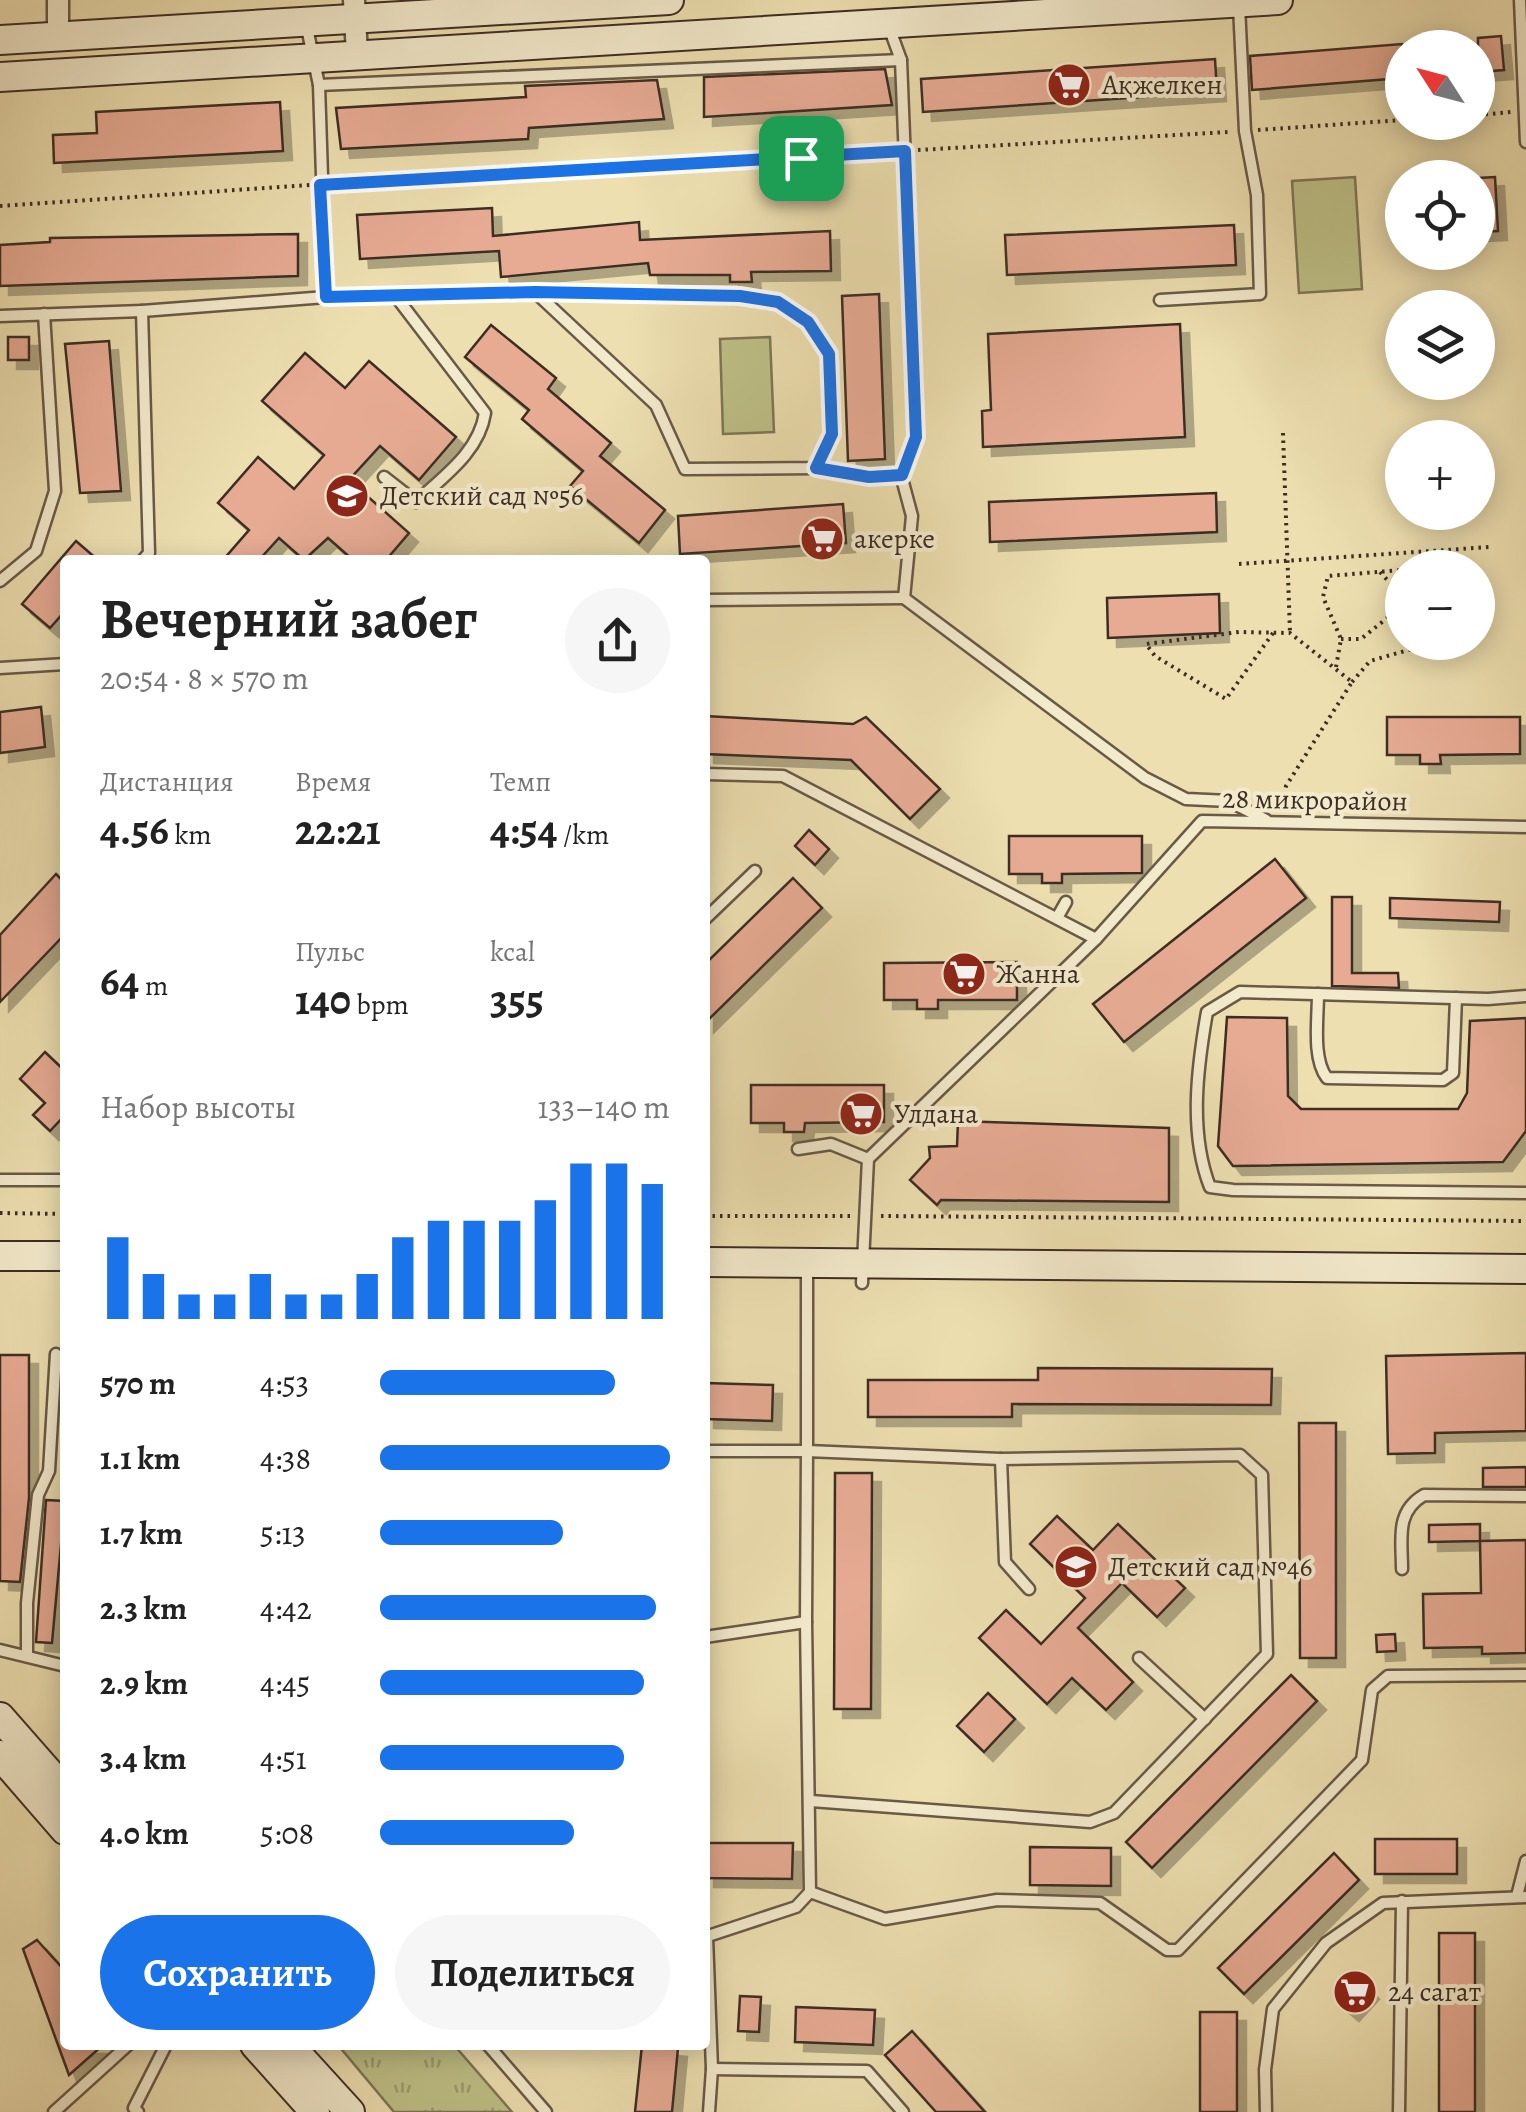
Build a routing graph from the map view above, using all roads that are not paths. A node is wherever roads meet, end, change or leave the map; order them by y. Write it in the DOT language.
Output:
graph roads {
  1 [pos="58,0"];
  2 [pos="668,0"];
  3 [pos="1278,0"];
  4 [pos="1520,0"];
  5 [pos="1238,2"];
  6 [pos="1065,6"];
  7 [pos="355,10"];
  8 [pos="306,22"];
  9 [pos="889,26"];
  10 [pos="58,38"];
  11 [pos="668,38"];
  12 [pos="0,40"];
  13 [pos="357,54"];
  14 [pos="310,57"];
  15 [pos="901,60"];
  16 [pos="0,77"];
  17 [pos="319,85"];
  18 [pos="1524,112"];
  19 [pos="1526,142"];
  20 [pos="535,292"];
  21 [pos="394,294"];
  22 [pos="326,297"];
  23 [pos="1160,300"];
  24 [pos="142,312"];
  25 [pos="44,314"];
  26 [pos="0,316"];
  27 [pos="816,468"];
  28 [pos="902,475"];
  29 [pos="384,477"];
  30 [pos="147,555"];
  31 [pos="0,581"];
  32 [pos="904,598"];
  33 [pos="710,600"];
  34 [pos="60,656"];
  35 [pos="60,664"];
  36 [pos="52,665"];
  37 [pos="0,668"];
  38 [pos="710,774"];
  39 [pos="1272,820"];
  40 [pos="1526,827"];
  41 [pos="755,870"];
  42 [pos="1066,902"];
  43 [pos="710,913"];
  44 [pos="1056,918"];
  45 [pos="1096,938"];
  46 [pos="1318,994"];
  47 [pos="1526,996"];
  48 [pos="1456,998"];
  49 [pos="798,1150"];
  50 [pos="868,1158"];
  51 [pos="0,1180"];
  52 [pos="60,1180"];
  53 [pos="1526,1193"];
  54 [pos="0,1256"];
  55 [pos="60,1256"];
  56 [pos="710,1262"];
  57 [pos="807,1263"];
  58 [pos="1526,1269"];
  59 [pos="863,1273"];
  60 [pos="56,1354"];
  61 [pos="710,1451"];
  62 [pos="807,1452"];
  63 [pos="1001,1459"];
  64 [pos="1526,1496"];
  65 [pos="1402,1568"];
  66 [pos="1029,1589"];
  67 [pos="806,1622"];
  68 [pos="710,1637"];
  69 [pos="0,1650"];
  70 [pos="27,1656"];
  71 [pos="1140,1658"];
  72 [pos="60,1665"];
  73 [pos="1526,1676"];
  74 [pos="0,1717"];
  75 [pos="1204,1719"];
  76 [pos="0,1755"];
  77 [pos="60,1785"];
  78 [pos="811,1801"];
  79 [pos="60,1824"];
  80 [pos="1526,1861"];
  81 [pos="810,1892"];
  82 [pos="1522,1896"];
  83 [pos="1402,1901"];
  84 [pos="710,1936"];
  85 [pos="710,2025"];
  86 [pos="122,2050"];
  87 [pos="163,2050"];
  88 [pos="259,2050"];
  89 [pos="294,2050"];
  90 [pos="492,2050"];
  91 [pos="712,2069"];
  92 [pos="54,2112"];
  93 [pos="138,2112"];
  94 [pos="315,2112"];
  95 [pos="350,2112"];
  96 [pos="546,2112"];
  97 [pos="709,2112"];
  98 [pos="903,2112"];
  99 [pos="1266,2112"];
  100 [pos="1399,2112"];
  1 -- 10 [label="street"];
  2 -- 7 [label="main road"];
  2 -- 11 [label="street"];
  3 -- 5 [label="main road"];
  4 -- 18 [label="lane"];
  5 -- 6 [label="main road"];
  5 -- 23 [label="lane"];
  6 -- 9 [label="main road"];
  7 -- 8 [label="main road"];
  7 -- 13 [label="street"];
  8 -- 10 [label="main road"];
  8 -- 14 [label="lane"];
  9 -- 11 [label="main road"];
  9 -- 15 [label="lane"];
  10 -- 12 [label="main road"];
  11 -- 13 [label="main road"];
  13 -- 14 [label="main road"];
  14 -- 16 [label="main road"];
  14 -- 17 [label="lane"];
  15 -- 17 [label="lane"];
  15 -- 28 [label="lane"];
  17 -- 22 [label="lane"];
  18 -- 19 [label="lane"];
  20 -- 21 [label="lane"];
  20 -- 27 [label="lane"];
  20 -- 27 [label="lane"];
  21 -- 22 [label="lane"];
  21 -- 29 [label="lane"];
  22 -- 24 [label="lane"];
  24 -- 25 [label="lane"];
  24 -- 30 [label="lane"];
  25 -- 26 [label="lane"];
  25 -- 31 [label="lane"];
  27 -- 28 [label="lane"];
  28 -- 32 [label="lane"];
  32 -- 33 [label="lane"];
  32 -- 39 [label="lane"];
  34 -- 36 [label="lane"];
  35 -- 36 [label="lane"];
  36 -- 37 [label="lane"];
  38 -- 44 [label="lane"];
  39 -- 40 [label="lane, 28 микрорайон"];
  39 -- 45 [label="lane, 28 микрорайон"];
  41 -- 43 [label="lane"];
  42 -- 44 [label="lane"];
  44 -- 45 [label="lane"];
  45 -- 50 [label="lane, 28 микрорайон"];
  46 -- 48 [label="lane"];
  46 -- 48 [label="lane"];
  46 -- 53 [label="lane"];
  47 -- 48 [label="lane"];
  49 -- 50 [label="lane"];
  50 -- 59 [label="lane"];
  51 -- 52 [label="lane"];
  54 -- 55 [label="main road"];
  56 -- 57 [label="main road"];
  57 -- 59 [label="main road"];
  57 -- 62 [label="lane"];
  58 -- 59 [label="main road"];
  60 -- 70 [label="lane"];
  61 -- 62 [label="lane"];
  62 -- 63 [label="lane"];
  62 -- 67 [label="lane"];
  63 -- 66 [label="lane"];
  63 -- 75 [label="lane"];
  64 -- 65 [label="lane"];
  67 -- 68 [label="lane"];
  67 -- 78 [label="lane"];
  69 -- 70 [label="lane"];
  70 -- 72 [label="lane"];
  71 -- 75 [label="lane"];
  73 -- 81 [label="lane"];
  74 -- 77 [label="main road"];
  75 -- 78 [label="lane"];
  76 -- 79 [label="main road"];
  78 -- 81 [label="lane"];
  80 -- 82 [label="lane"];
  81 -- 84 [label="lane"];
  82 -- 83 [label="lane"];
  83 -- 99 [label="lane"];
  83 -- 100 [label="lane"];
  85 -- 91 [label="lane"];
  86 -- 92 [label="lane"];
  87 -- 93 [label="lane"];
  88 -- 94 [label="main road"];
  89 -- 95 [label="main road"];
  90 -- 96 [label="lane"];
  91 -- 97 [label="lane"];
  91 -- 98 [label="lane"];
}
